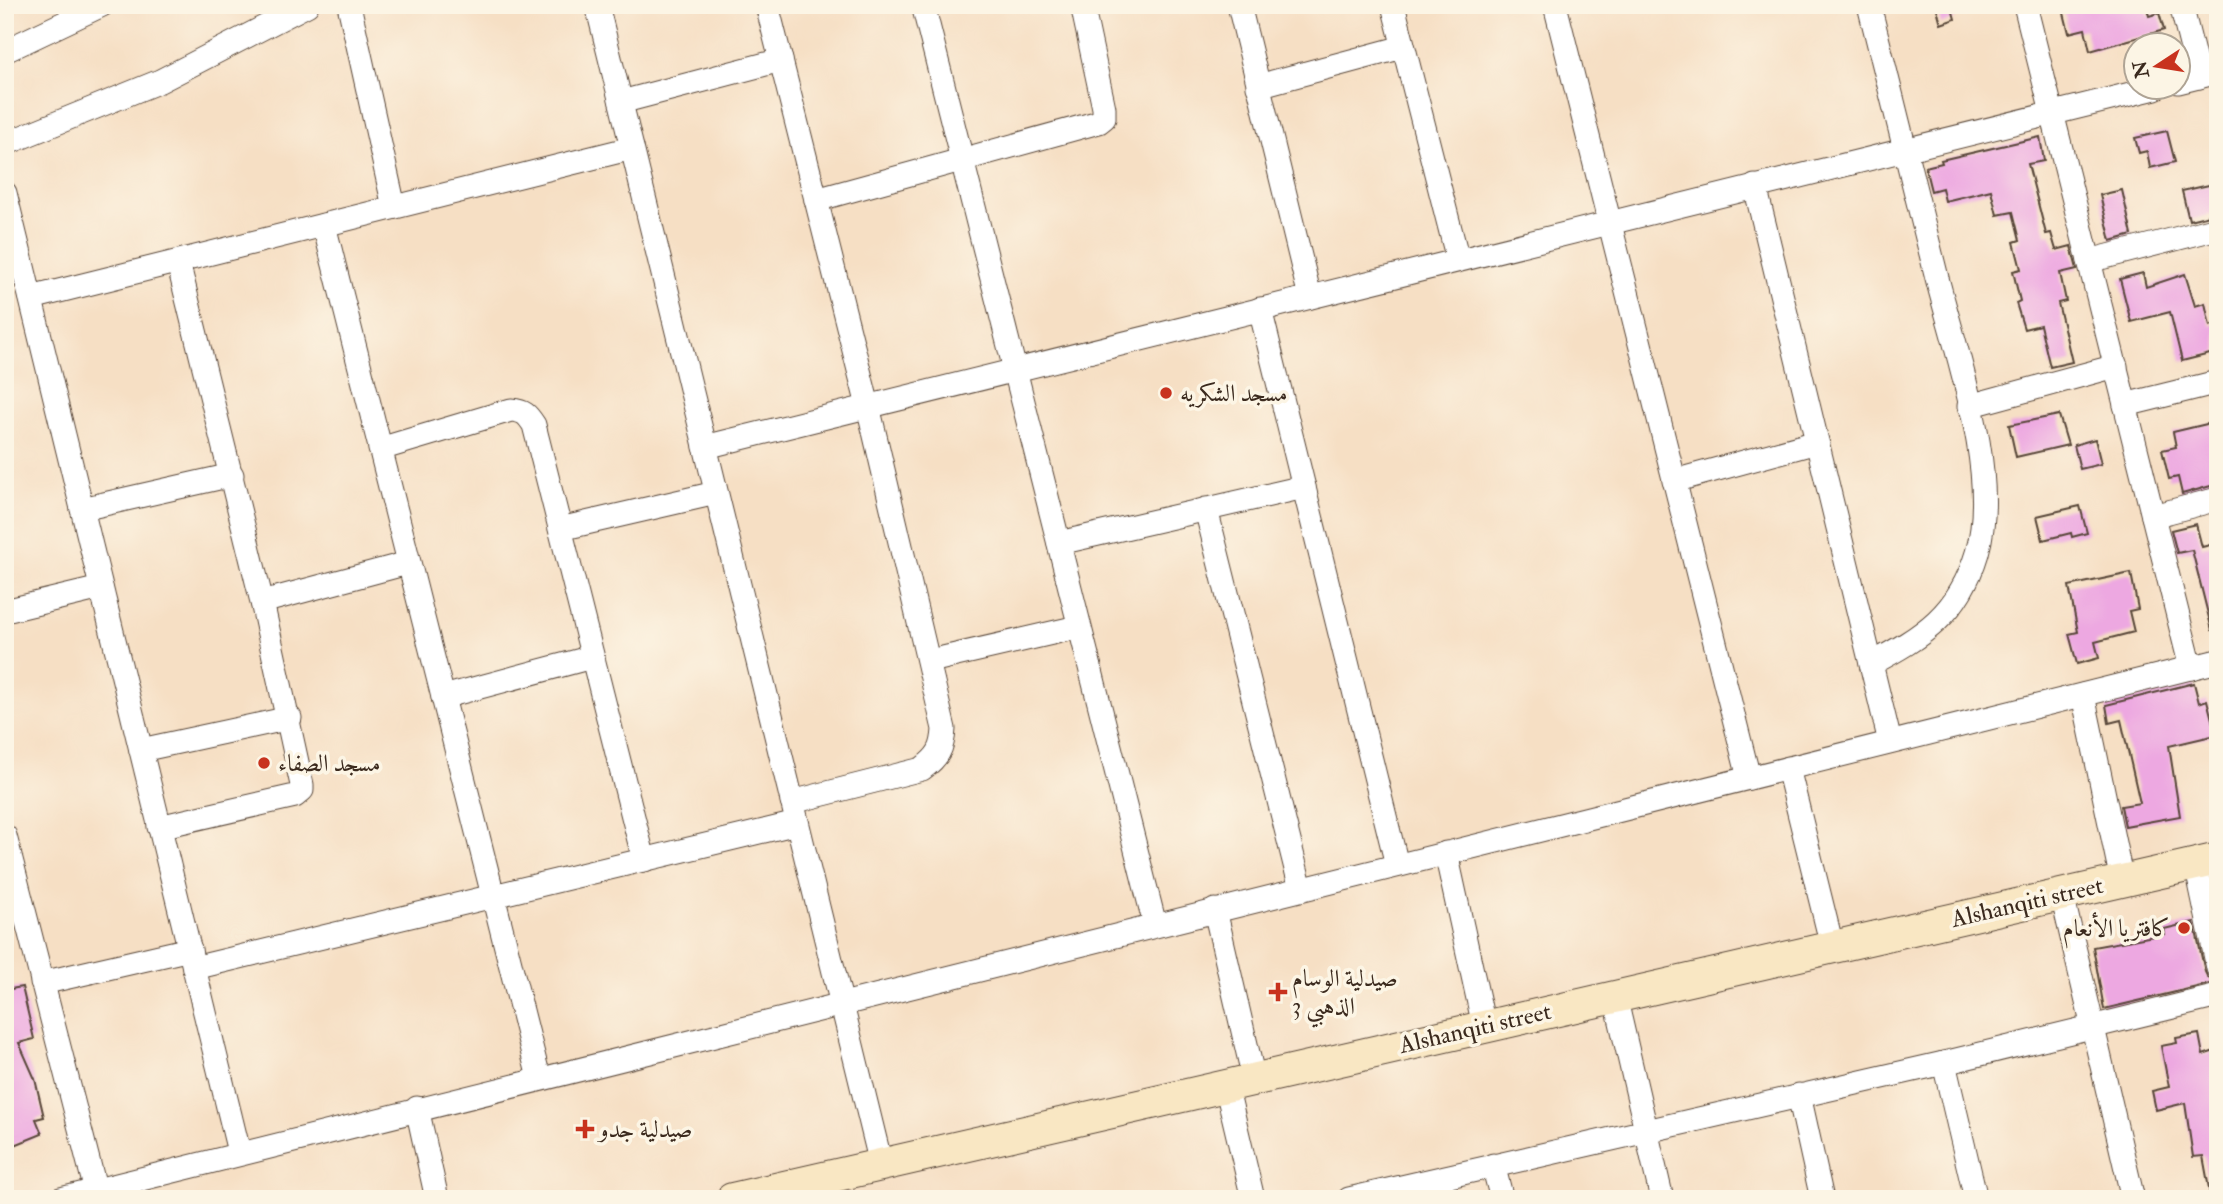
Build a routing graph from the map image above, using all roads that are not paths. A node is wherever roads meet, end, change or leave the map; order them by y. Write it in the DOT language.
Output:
graph roads {
  1 [pos="102,5"];
  2 [pos="307,5"];
  3 [pos="349,5"];
  4 [pos="597,5"];
  5 [pos="767,5"];
  6 [pos="923,5"];
  7 [pos="1082,5"];
  8 [pos="1239,5"];
  9 [pos="1393,5"];
  10 [pos="1555,5"];
  11 [pos="1869,5"];
  12 [pos="2025,5"];
  13 [pos="2181,5"];
  14 [pos="1403,47"];
  15 [pos="5,51"];
  16 [pos="781,60"];
  17 [pos="2198,77"];
  18 [pos="1258,86"];
  19 [pos="2122,96"];
  20 [pos="621,102"];
  21 [pos="2052,113"];
  22 [pos="5,144"];
  23 [pos="632,148"];
  24 [pos="1905,149"];
  25 [pos="962,162"];
  26 [pos="1755,187"];
  27 [pos="5,194"];
  28 [pos="816,200"];
  29 [pos="394,207"];
  30 [pos="1610,222"];
  31 [pos="324,225"];
  32 [pos="2218,228"];
  33 [pos="12,250"];
  34 [pos="1458,260"];
  35 [pos="2089,261"];
  36 [pos="178,262"];
  37 [pos="1310,297"];
  38 [pos="31,299"];
  39 [pos="1260,309"];
  40 [pos="2116,366"];
  41 [pos="1015,370"];
  42 [pos="2218,382"];
  43 [pos="2125,405"];
  44 [pos="868,406"];
  45 [pos="1969,407"];
  46 [pos="1817,442"];
  47 [pos="705,447"];
  48 [pos="380,449"];
  49 [pos="232,475"];
  50 [pos="1674,481"];
  51 [pos="1304,486"];
  52 [pos="716,492"];
  53 [pos="2218,499"];
  54 [pos="82,509"];
  55 [pos="1206,509"];
  56 [pos="2153,516"];
  57 [pos="560,529"];
  58 [pos="1059,543"];
  59 [pos="408,563"];
  60 [pos="101,587"];
  61 [pos="262,601"];
  62 [pos="5,611"];
  63 [pos="1079,627"];
  64 [pos="592,657"];
  65 [pos="930,661"];
  66 [pos="2218,661"];
  67 [pos="1871,664"];
  68 [pos="2191,668"];
  69 [pos="2083,695"];
  70 [pos="443,697"];
  71 [pos="290,718"];
  72 [pos="1890,742"];
  73 [pos="141,750"];
  74 [pos="1788,768"];
  75 [pos="1749,778"];
  76 [pos="795,813"];
  77 [pos="159,827"];
  78 [pos="5,836"];
  79 [pos="1446,853"];
  80 [pos="644,860"];
  81 [pos="2207,861"];
  82 [pos="1397,865"];
  83 [pos="2122,881"];
  84 [pos="1301,889"];
  85 [pos="2062,895"];
  86 [pos="493,896"];
  87 [pos="1215,910"];
  88 [pos="1155,925"];
  89 [pos="1832,946"];
  90 [pos="192,958"];
  91 [pos="2218,968"];
  92 [pos="42,983"];
  93 [pos="1615,996"];
  94 [pos="2218,996"];
  95 [pos="841,1003"];
  96 [pos="1484,1026"];
  97 [pos="2093,1027"];
  98 [pos="1944,1063"];
  99 [pos="539,1078"];
  100 [pos="1240,1082"];
  101 [pos="1799,1095"];
  102 [pos="417,1108"];
  103 [pos="1646,1129"];
  104 [pos="239,1153"];
  105 [pos="881,1164"];
  106 [pos="1493,1165"];
  107 [pos="1408,1192"];
  108 [pos="97,1194"];
  109 [pos="779,1194"];
  110 [pos="61,1199"];
  111 [pos="437,1199"];
  112 [pos="732,1199"];
  113 [pos="1252,1199"];
  114 [pos="1349,1199"];
  115 [pos="1502,1199"];
  116 [pos="1662,1199"];
  117 [pos="1822,1199"];
  118 [pos="1976,1199"];
  119 [pos="2133,1199"];
  1 -- 15 [label="street"];
  2 -- 22 [label="street"];
  3 -- 29 [label="street"];
  4 -- 20 [label="street"];
  5 -- 16 [label="street"];
  6 -- 25 [label="street"];
  7 -- 25 [label="street"];
  8 -- 18 [label="street"];
  9 -- 14 [label="street"];
  10 -- 30 [label="street"];
  11 -- 24 [label="street"];
  12 -- 21 [label="street"];
  13 -- 17 [label="street"];
  14 -- 18 [label="street"];
  14 -- 34 [label="street"];
  16 -- 20 [label="street"];
  16 -- 28 [label="street"];
  18 -- 37 [label="street"];
  19 -- 21 [label="street"];
  20 -- 23 [label="street"];
  21 -- 24 [label="street"];
  21 -- 35 [label="street"];
  23 -- 29 [label="street"];
  23 -- 47 [label="street"];
  24 -- 26 [label="street"];
  24 -- 45 [label="street"];
  25 -- 28 [label="street"];
  25 -- 41 [label="street"];
  26 -- 30 [label="street"];
  26 -- 46 [label="street"];
  27 -- 33 [label="street"];
  28 -- 44 [label="street"];
  29 -- 31 [label="street"];
  30 -- 34 [label="street"];
  30 -- 50 [label="street"];
  31 -- 36 [label="street"];
  31 -- 48 [label="street"];
  32 -- 35 [label="street"];
  33 -- 38 [label="street"];
  34 -- 37 [label="street"];
  35 -- 40 [label="street"];
  36 -- 38 [label="street"];
  36 -- 49 [label="street"];
  37 -- 39 [label="street"];
  38 -- 54 [label="street"];
  39 -- 41 [label="street"];
  39 -- 51 [label="street"];
  40 -- 43 [label="street"];
  40 -- 45 [label="street"];
  41 -- 44 [label="street"];
  41 -- 58 [label="street"];
  42 -- 43 [label="street"];
  43 -- 56 [label="street"];
  44 -- 47 [label="street"];
  44 -- 65 [label="street"];
  45 -- 67 [label="street"];
  46 -- 50 [label="street"];
  46 -- 67 [label="street"];
  47 -- 52 [label="street"];
  48 -- 57 [label="street"];
  48 -- 59 [label="street"];
  49 -- 54 [label="street"];
  49 -- 61 [label="street"];
  50 -- 75 [label="street"];
  51 -- 55 [label="street"];
  51 -- 82 [label="street"];
  52 -- 57 [label="street"];
  52 -- 76 [label="street"];
  53 -- 56 [label="street"];
  54 -- 60 [label="street"];
  55 -- 58 [label="street"];
  55 -- 84 [label="street"];
  56 -- 68 [label="street"];
  57 -- 64 [label="street"];
  58 -- 63 [label="street"];
  59 -- 61 [label="street"];
  59 -- 70 [label="street"];
  60 -- 62 [label="street"];
  60 -- 73 [label="street"];
  61 -- 71 [label="street"];
  63 -- 65 [label="street"];
  63 -- 88 [label="street"];
  64 -- 70 [label="street"];
  64 -- 80 [label="street"];
  65 -- 76 [label="street"];
  66 -- 68 [label="street"];
  67 -- 72 [label="street"];
  68 -- 69 [label="street"];
  69 -- 72 [label="street"];
  69 -- 83 [label="street"];
  70 -- 86 [label="street"];
  71 -- 73 [label="street"];
  71 -- 77 [label="street"];
  72 -- 74 [label="street"];
  73 -- 77 [label="street"];
  74 -- 75 [label="street"];
  74 -- 89 [label="street"];
  75 -- 79 [label="street"];
  76 -- 80 [label="street"];
  76 -- 95 [label="street"];
  77 -- 90 [label="street"];
  78 -- 92 [label="street"];
  79 -- 82 [label="street"];
  79 -- 96 [label="street"];
  80 -- 86 [label="street"];
  81 -- 83 [label="street, Alshanqiti street"];
  81 -- 91 [label="street"];
  82 -- 84 [label="street"];
  83 -- 85 [label="street, Alshanqiti street"];
  84 -- 87 [label="street"];
  85 -- 89 [label="street, Alshanqiti street"];
  85 -- 97 [label="street"];
  86 -- 90 [label="street"];
  86 -- 99 [label="street"];
  87 -- 88 [label="street"];
  87 -- 100 [label="street"];
  88 -- 95 [label="street"];
  89 -- 93 [label="street, Alshanqiti street"];
  90 -- 92 [label="street"];
  90 -- 104 [label="street"];
  92 -- 108 [label="street"];
  93 -- 96 [label="street, Alshanqiti street"];
  93 -- 103 [label="street"];
  94 -- 97 [label="street"];
  95 -- 99 [label="street"];
  95 -- 105 [label="street"];
  96 -- 100 [label="street, Alshanqiti street"];
  97 -- 98 [label="street"];
  97 -- 119 [label="street"];
  98 -- 101 [label="street"];
  98 -- 118 [label="street"];
  99 -- 102 [label="street"];
  100 -- 105 [label="street, Alshanqiti street"];
  100 -- 113 [label="street"];
  101 -- 103 [label="street"];
  101 -- 117 [label="street"];
  102 -- 104 [label="street"];
  102 -- 111 [label="street"];
  103 -- 106 [label="street"];
  103 -- 116 [label="street"];
  104 -- 108 [label="street"];
  105 -- 109 [label="street, Alshanqiti street"];
  106 -- 107 [label="street"];
  106 -- 115 [label="street"];
  107 -- 114 [label="street"];
  108 -- 110 [label="street"];
  109 -- 112 [label="street, Alshanqiti street"];
}
